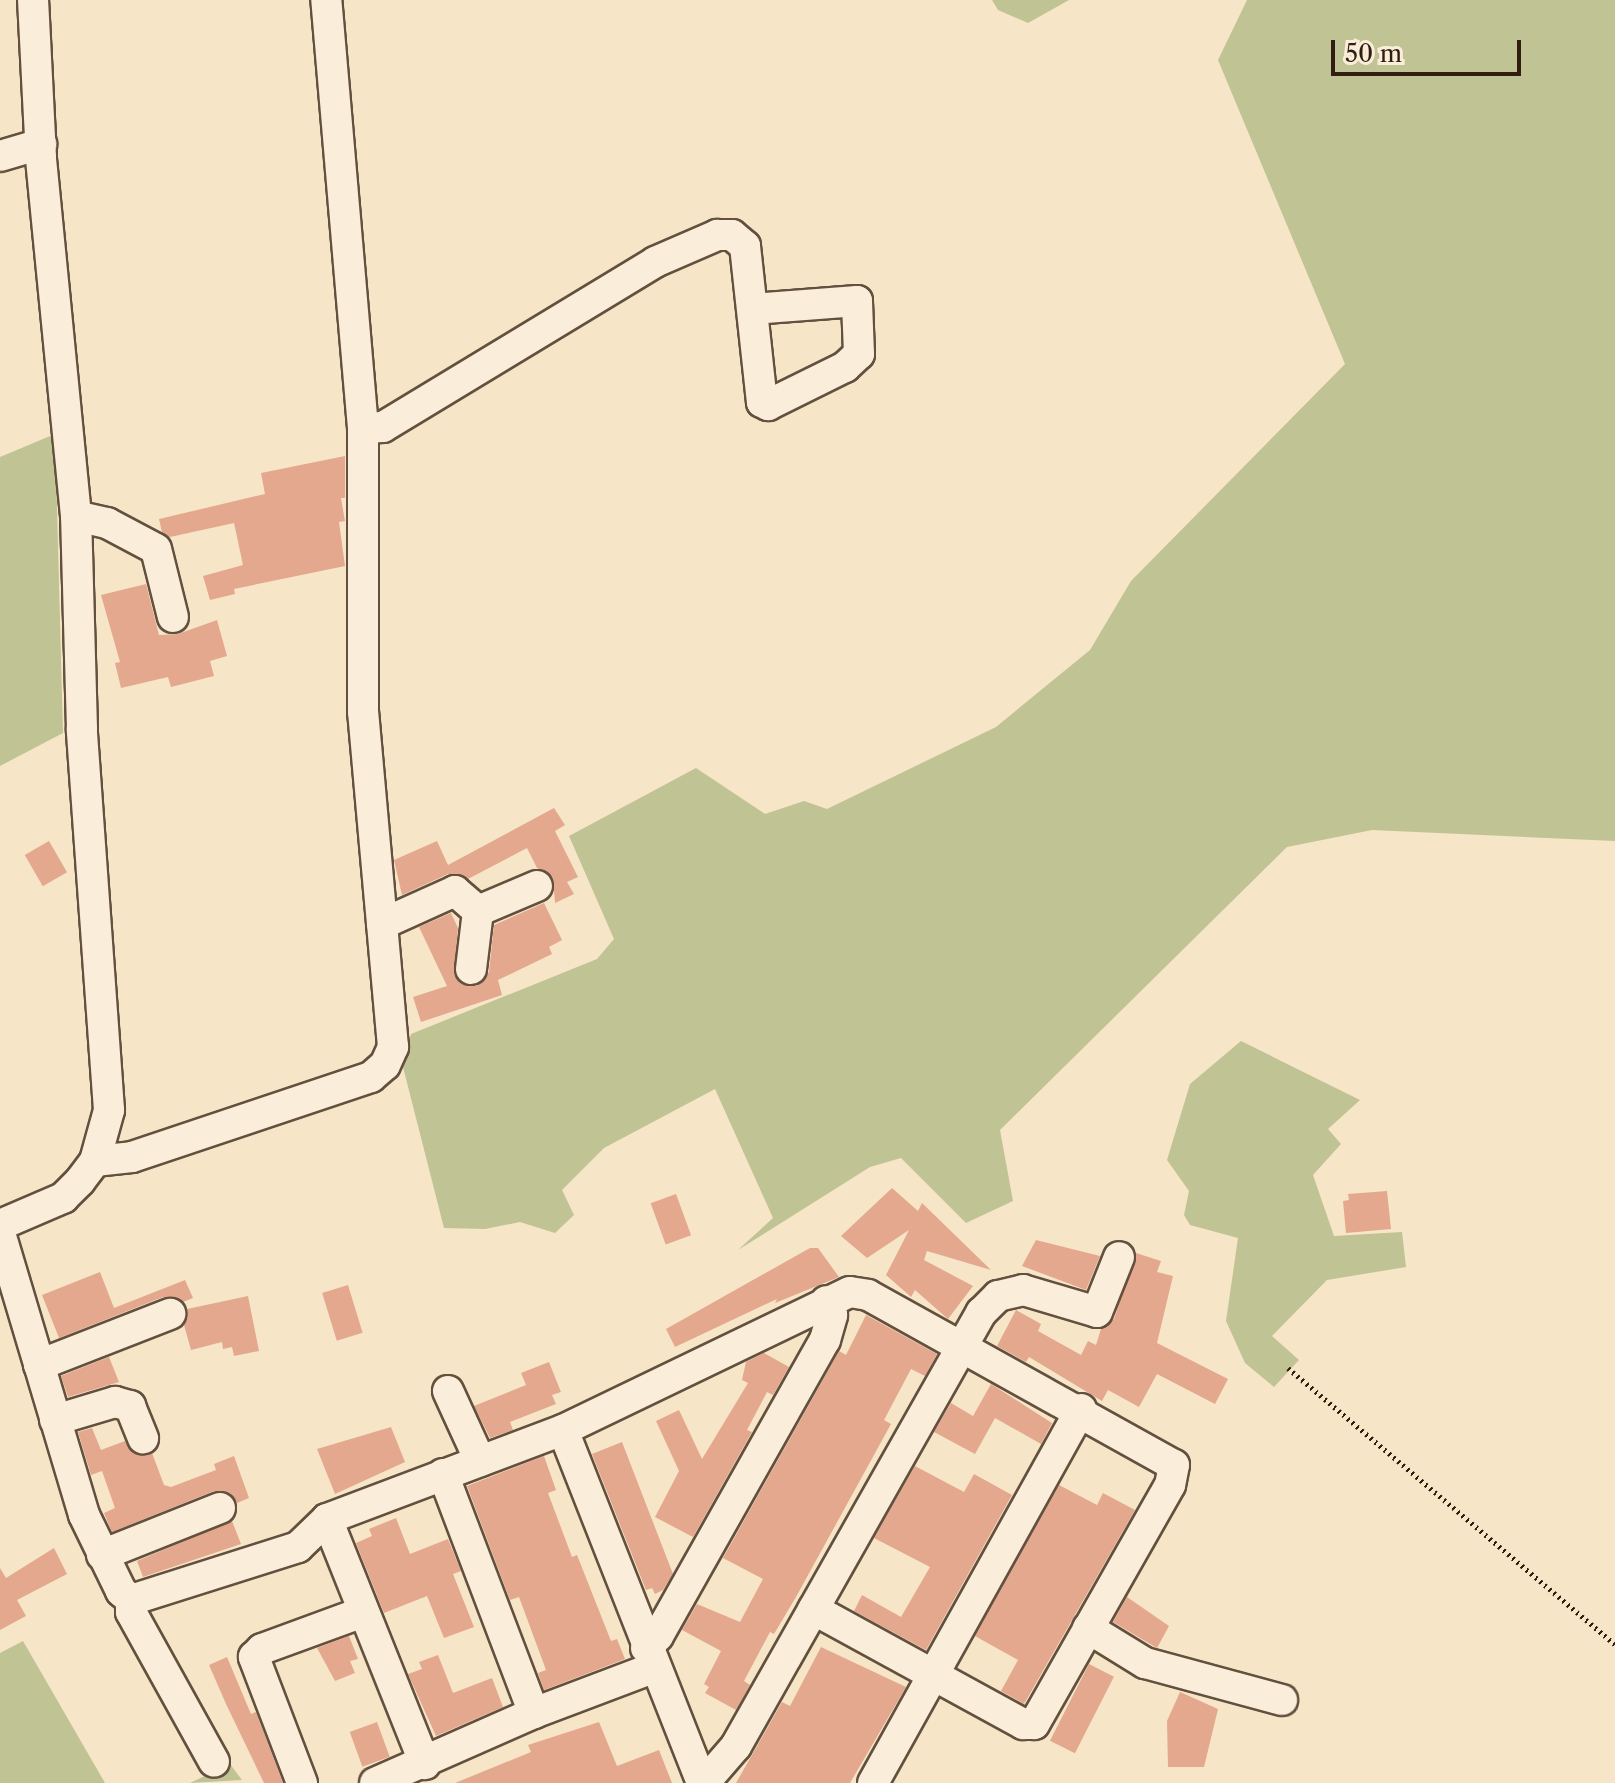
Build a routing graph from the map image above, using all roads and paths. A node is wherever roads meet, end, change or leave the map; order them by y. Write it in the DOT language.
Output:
graph roads {
  1 [pos="33,0"];
  2 [pos="326,0"];
  3 [pos="41,144"];
  4 [pos="0,156"];
  5 [pos="752,309"];
  6 [pos="363,428"];
  7 [pos="76,516"];
  8 [pos="173,617"];
  9 [pos="537,886"];
  10 [pos="478,911"];
  11 [pos="382,924"];
  12 [pos="471,969"];
  13 [pos="95,1161"];
  14 [pos="0,1225"];
  15 [pos="0,1233"];
  16 [pos="1119,1257"];
  17 [pos="826,1301"];
  18 [pos="170,1314"];
  19 [pos="963,1347"];
  20 [pos="39,1365"];
  21 [pos="1288,1368"];
  22 [pos="448,1391"];
  23 [pos="1081,1409"];
  24 [pos="55,1420"];
  25 [pos="563,1430"];
  26 [pos="143,1438"];
  27 [pos="480,1461"];
  28 [pos="443,1474"];
  29 [pos="220,1508"];
  30 [pos="327,1519"];
  31 [pos="102,1555"];
  32 [pos="131,1600"];
  33 [pos="813,1609"];
  34 [pos="363,1612"];
  35 [pos="1088,1628"];
  36 [pos="1615,1644"];
  37 [pos="649,1658"];
  38 [pos="931,1676"];
  39 [pos="1282,1700"];
  40 [pos="534,1713"];
  41 [pos="214,1762"];
  42 [pos="425,1764"];
  43 [pos="384,1781"];
  44 [pos="302,1783"];
  45 [pos="703,1783"];
  46 [pos="873,1783"];
  1 -- 3 [label="street"];
  2 -- 6 [label="street"];
  3 -- 4 [label="street"];
  3 -- 7 [label="street"];
  5 -- 6 [label="street"];
  6 -- 11 [label="street"];
  7 -- 8 [label="street"];
  7 -- 13 [label="street"];
  9 -- 10 [label="street"];
  10 -- 11 [label="street"];
  10 -- 12 [label="street"];
  11 -- 13 [label="street"];
  13 -- 14 [label="street"];
  15 -- 20 [label="street"];
  16 -- 19 [label="street"];
  17 -- 19 [label="street"];
  17 -- 25 [label="street"];
  17 -- 37 [label="street"];
  18 -- 20 [label="street"];
  19 -- 23 [label="street"];
  19 -- 33 [label="street"];
  20 -- 24 [label="street"];
  21 -- 36 [label="path"];
  22 -- 27 [label="street"];
  23 -- 35 [label="street"];
  23 -- 38 [label="street"];
  24 -- 26 [label="street"];
  24 -- 31 [label="street"];
  25 -- 27 [label="street"];
  25 -- 37 [label="street"];
  27 -- 28 [label="street"];
  28 -- 30 [label="street"];
  28 -- 40 [label="street"];
  29 -- 31 [label="street"];
  30 -- 32 [label="street"];
  30 -- 34 [label="street"];
  31 -- 32 [label="street"];
  32 -- 41 [label="street"];
  33 -- 38 [label="street"];
  33 -- 45 [label="street"];
  34 -- 42 [label="street"];
  34 -- 44 [label="street"];
  35 -- 38 [label="street"];
  35 -- 39 [label="street"];
  37 -- 40 [label="street"];
  37 -- 45 [label="street"];
  38 -- 46 [label="street"];
  40 -- 42 [label="street"];
  42 -- 43 [label="street"];
}
